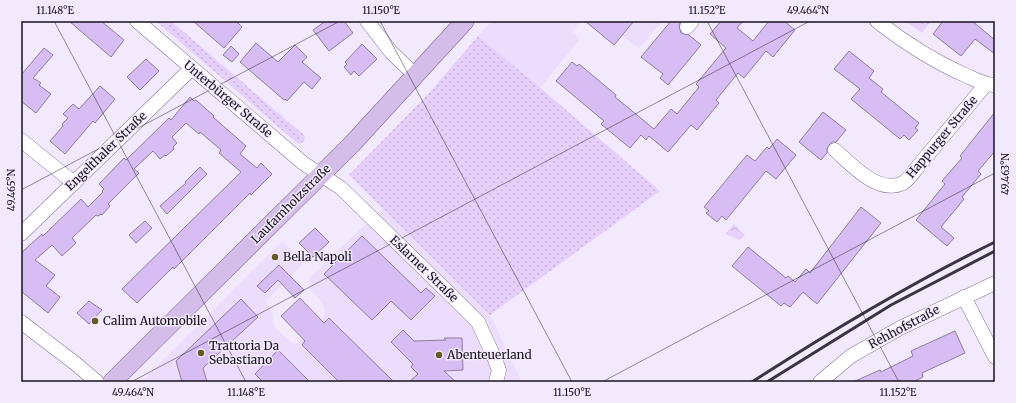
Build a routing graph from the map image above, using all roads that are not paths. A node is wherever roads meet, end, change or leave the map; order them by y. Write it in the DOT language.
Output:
graph roads {
  1 [pos="137,21"];
  2 [pos="367,21"];
  3 [pos="465,21"];
  4 [pos="877,21"];
  5 [pos="192,68"];
  6 [pos="416,76"];
  7 [pos="990,85"];
  8 [pos="21,140"];
  9 [pos="835,150"];
  10 [pos="322,175"];
  11 [pos="74,183"];
  12 [pos="21,234"];
  13 [pos="995,283"];
  14 [pos="964,297"];
  15 [pos="21,322"];
  16 [pos="995,357"];
  17 [pos="97,382"];
  18 [pos="112,382"];
  19 [pos="496,382"];
  20 [pos="820,382"];
  1 -- 5 [label="street, Unterbürger Straße"];
  2 -- 6 [label="street"];
  3 -- 6 [label="main road, Laufamholzstraße"];
  4 -- 7 [label="street, Happurger Straße"];
  5 -- 10 [label="street, Unterbürger Straße"];
  5 -- 11 [label="street, Engelthaler Straße"];
  6 -- 10 [label="main road, Laufamholzstraße"];
  7 -- 9 [label="street, Happurger Straße"];
  8 -- 11 [label="street"];
  10 -- 18 [label="main road, Laufamholzstraße"];
  10 -- 19 [label="street, Eslarner Straße"];
  11 -- 12 [label="street, Engelthaler Straße"];
  13 -- 14 [label="street, Rehhofstraße"];
  14 -- 16 [label="street"];
  14 -- 20 [label="street, Rehhofstraße"];
  15 -- 17 [label="street"];
}
